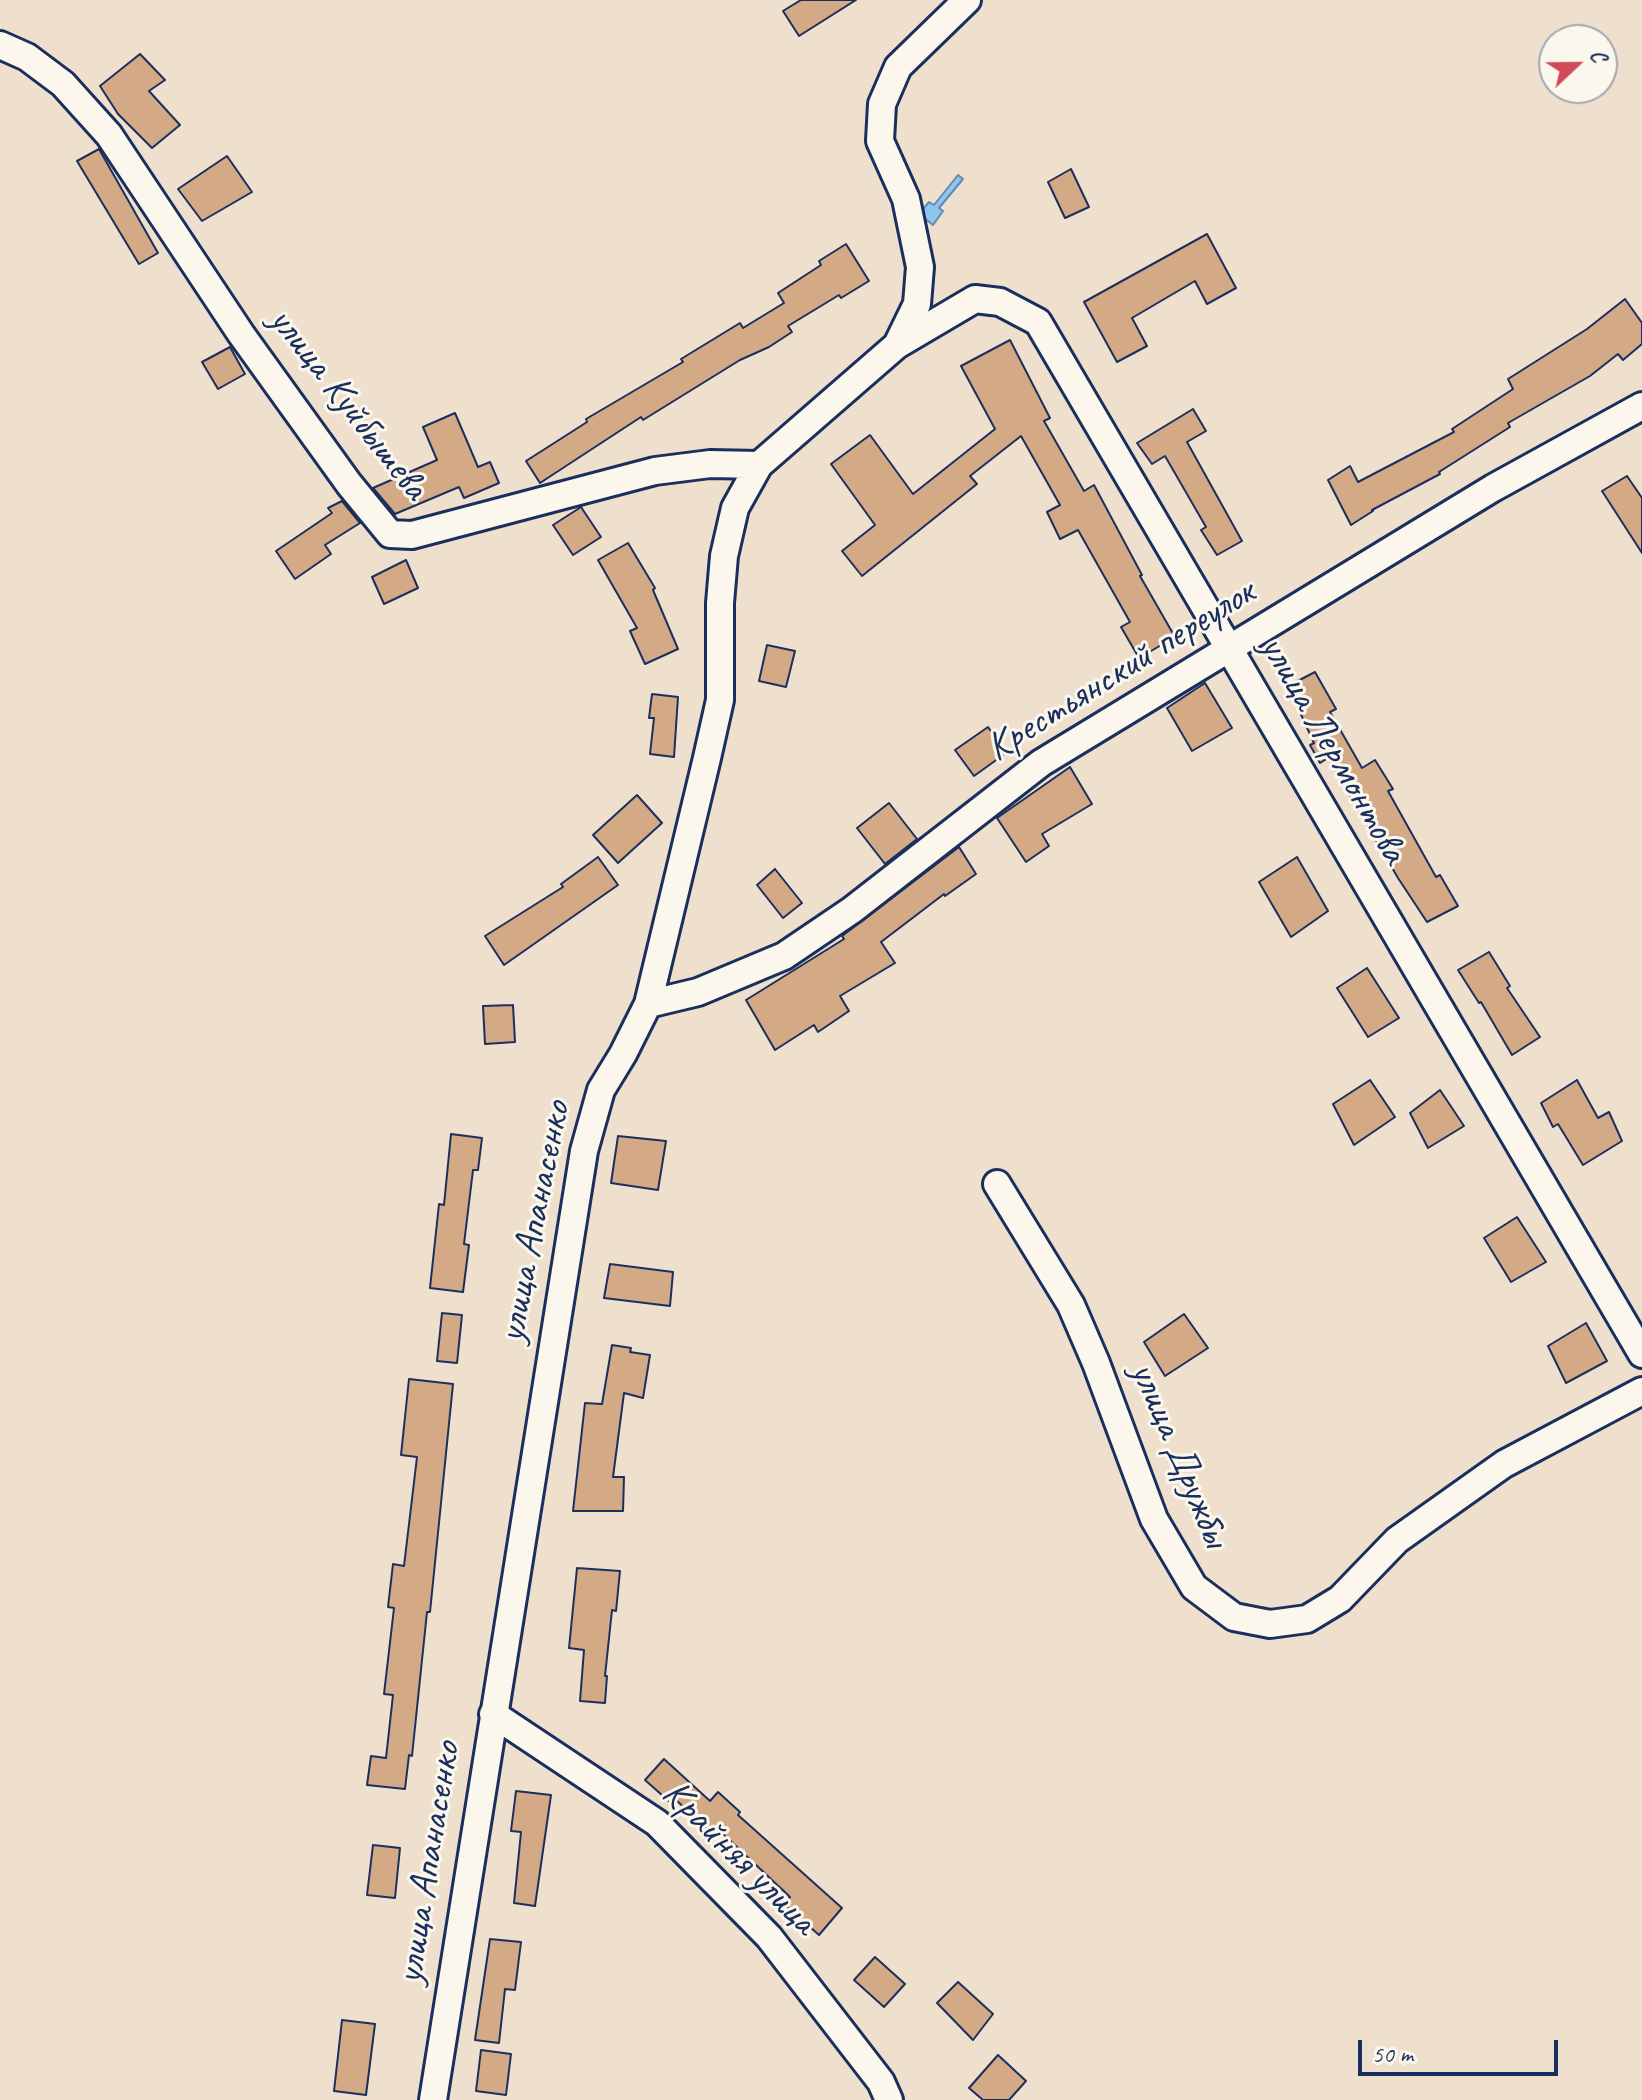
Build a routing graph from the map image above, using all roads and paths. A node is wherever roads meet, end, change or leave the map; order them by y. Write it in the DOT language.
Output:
graph roads {
  1 [pos="967,0"];
  2 [pos="0,45"];
  3 [pos="897,345"];
  4 [pos="1641,409"];
  5 [pos="759,465"];
  6 [pos="1228,650"];
  7 [pos="648,1004"];
  8 [pos="997,1184"];
  9 [pos="1642,1354"];
  10 [pos="1642,1391"];
  11 [pos="493,1714"];
  12 [pos="433,2100"];
  13 [pos="889,2100"];
  1 -- 3 [label="street"];
  2 -- 5 [label="street, улица Куйбышева"];
  3 -- 5 [label="street, улица Апанасенко"];
  3 -- 6 [label="street, улица Лермонтова"];
  4 -- 6 [label="street, Крестьянский переулок"];
  5 -- 7 [label="street, улица Апанасенко"];
  6 -- 7 [label="street, Крестьянский переулок"];
  6 -- 9 [label="street, улица Лермонтова"];
  7 -- 11 [label="street, улица Апанасенко"];
  8 -- 10 [label="street, улица Дружбы"];
  11 -- 12 [label="street, улица Апанасенко"];
  11 -- 13 [label="street, Крайняя улица"];
}
